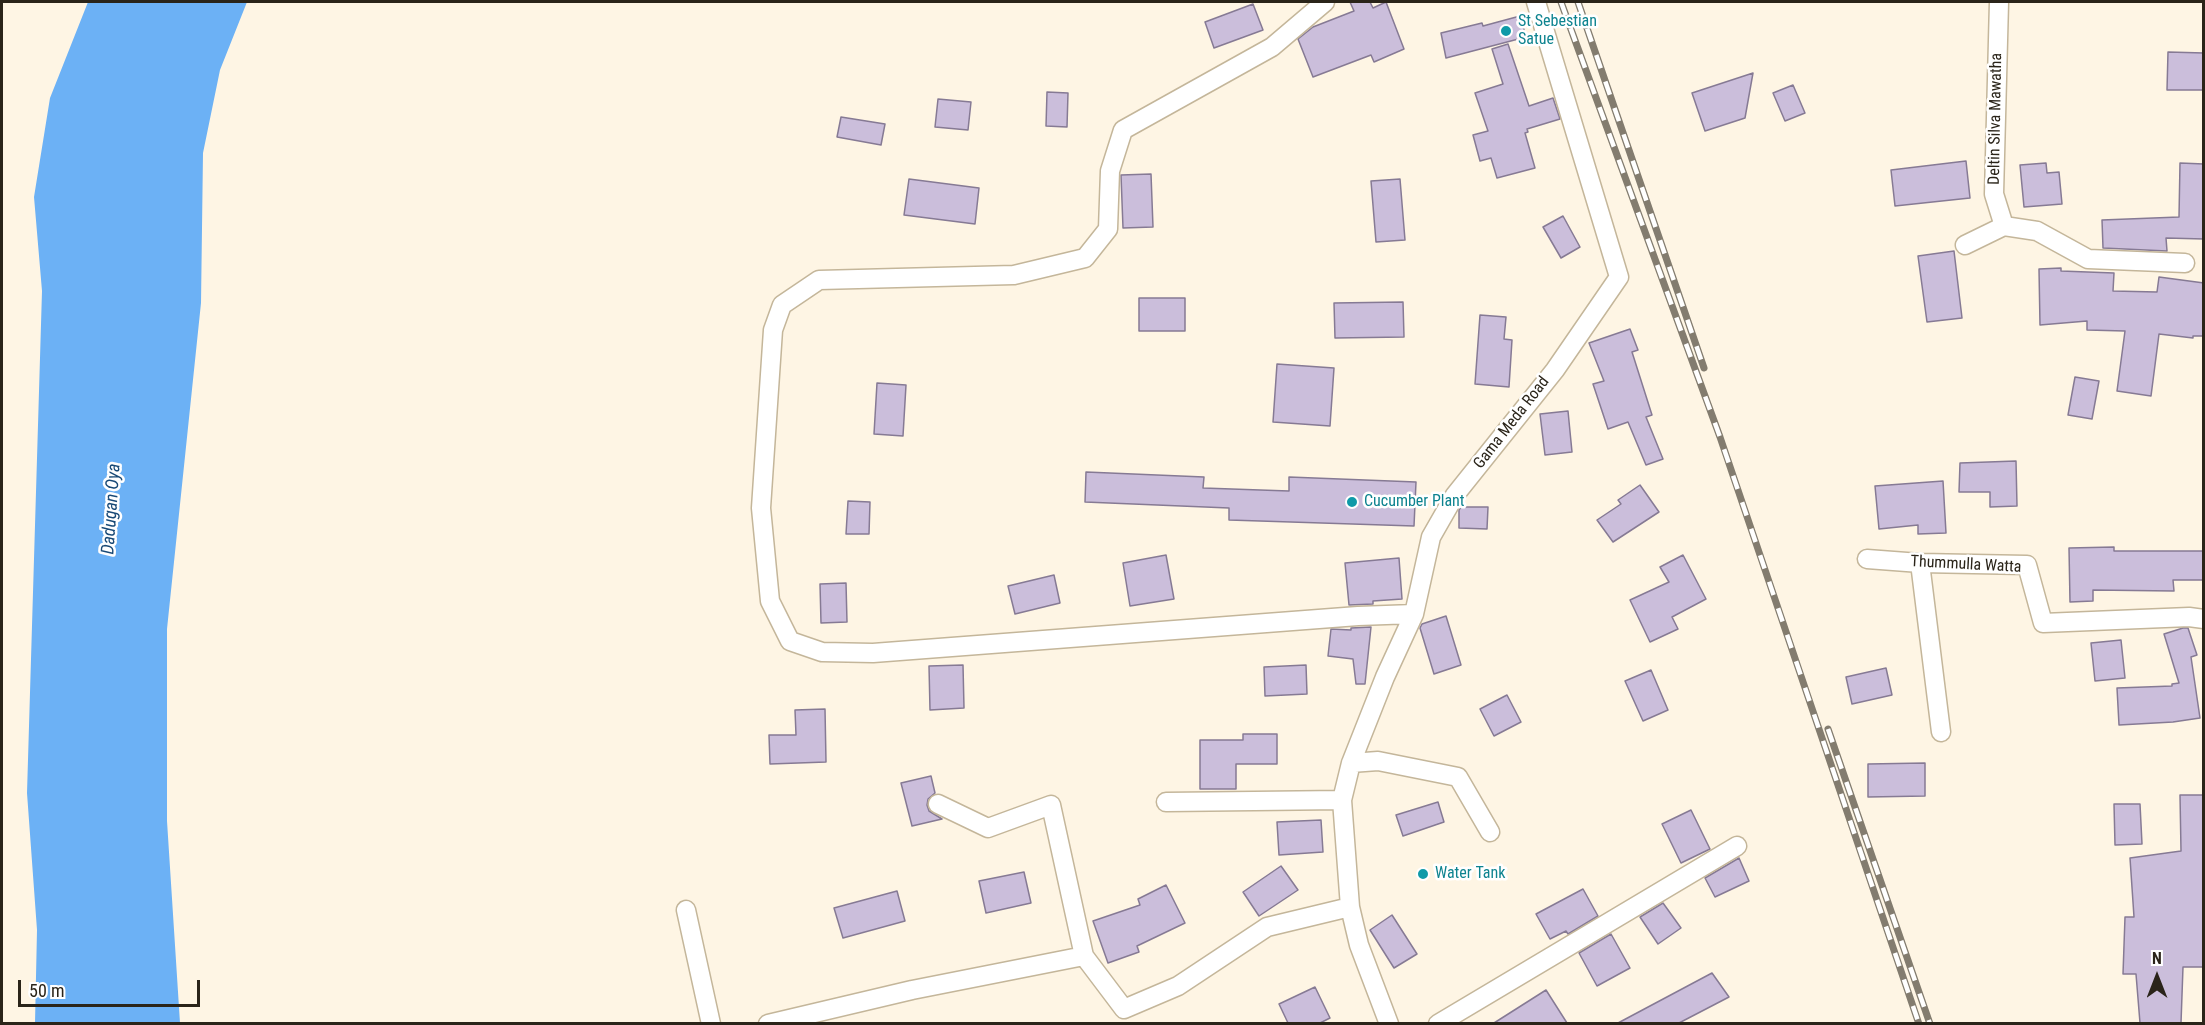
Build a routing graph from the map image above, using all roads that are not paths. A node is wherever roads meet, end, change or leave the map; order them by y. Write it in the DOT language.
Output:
graph roads {
  1 [pos="1325,2"];
  2 [pos="1536,2"];
  3 [pos="1999,2"];
  4 [pos="2004,226"];
  5 [pos="1965,245"];
  6 [pos="2185,262"];
  7 [pos="1867,558"];
  8 [pos="1920,562"];
  9 [pos="1414,614"];
  10 [pos="2204,619"];
  11 [pos="1941,732"];
  12 [pos="1351,763"];
  13 [pos="1342,800"];
  14 [pos="1166,802"];
  15 [pos="938,804"];
  16 [pos="1490,832"];
  17 [pos="1737,846"];
  18 [pos="1350,907"];
  19 [pos="686,910"];
  20 [pos="1084,956"];
  21 [pos="711,1023"];
  22 [pos="768,1023"];
  23 [pos="1389,1023"];
  24 [pos="1438,1023"];
  1 -- 9 [label="street"];
  2 -- 9 [label="street, Gama Meda Road"];
  3 -- 4 [label="street, Deltin Silva Mawatha"];
  4 -- 5 [label="street"];
  4 -- 6 [label="street"];
  7 -- 8 [label="street, Thummulla Watta"];
  8 -- 10 [label="street, Thummulla Watta"];
  8 -- 11 [label="street"];
  9 -- 12 [label="street, Gama Meda Road"];
  12 -- 13 [label="street, Gama Meda Road"];
  12 -- 16 [label="street"];
  13 -- 14 [label="street"];
  13 -- 18 [label="street, Gama Meda Road"];
  15 -- 20 [label="street"];
  17 -- 24 [label="street"];
  18 -- 20 [label="street"];
  18 -- 23 [label="street, Gama Meda Road"];
  19 -- 21 [label="street"];
  20 -- 22 [label="street"];
}
